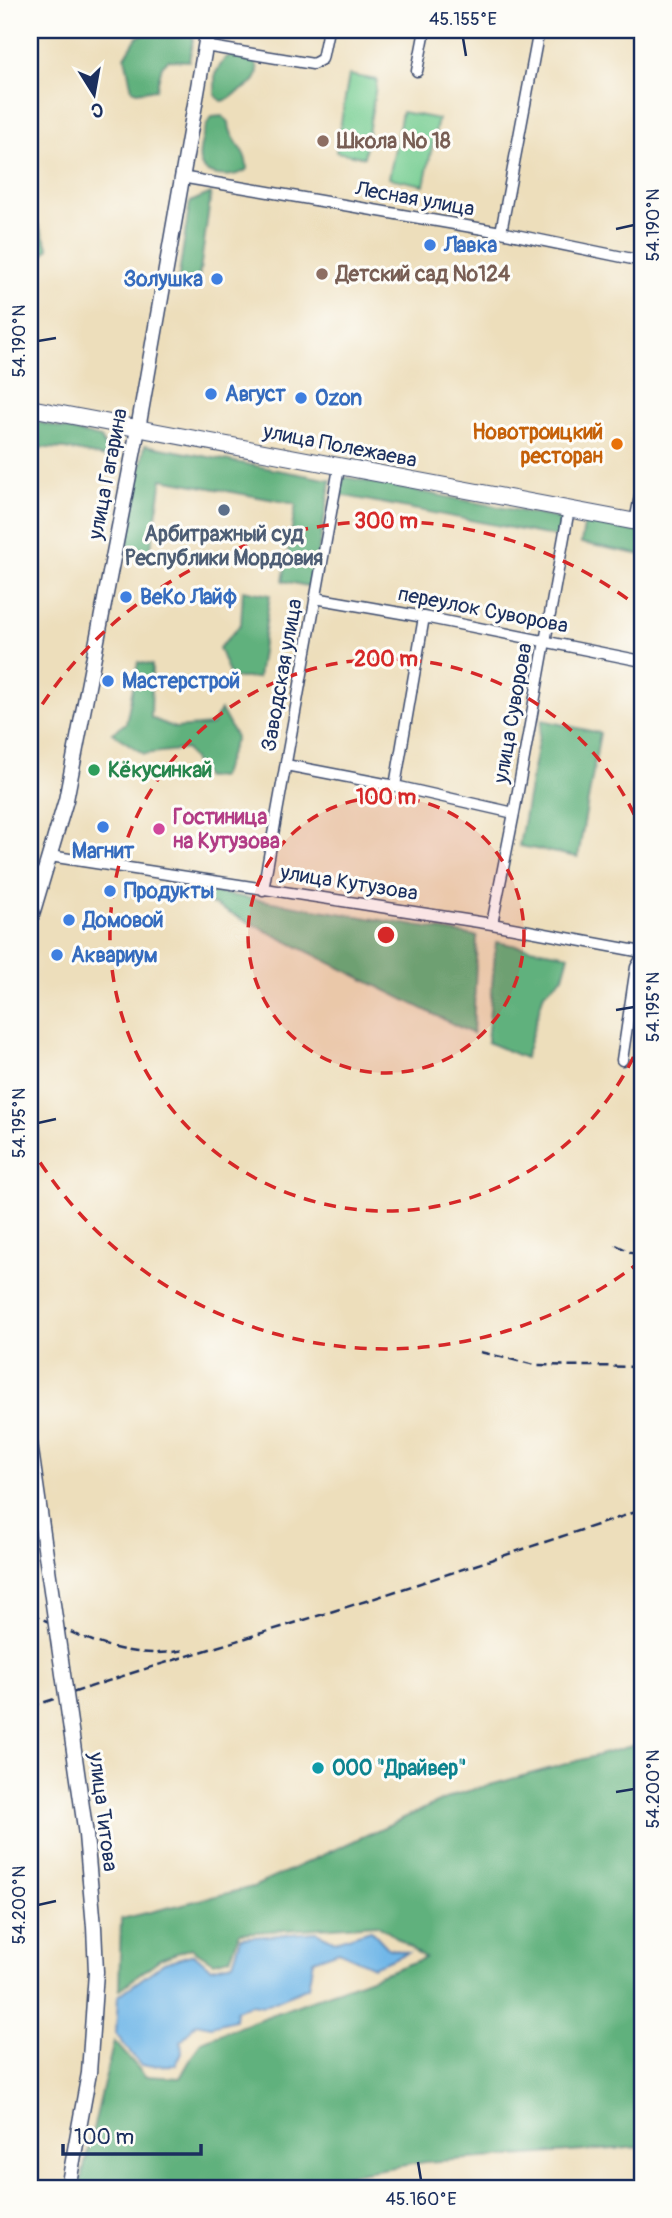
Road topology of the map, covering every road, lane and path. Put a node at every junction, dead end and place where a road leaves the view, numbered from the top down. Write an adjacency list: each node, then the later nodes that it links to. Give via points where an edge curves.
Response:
1 (208, 30): 5 (main road, улица Гагарина)
2 (328, 30): 5 (street, via 322,59 313,64)
3 (425, 30): 6 (street)
4 (539, 30): 8 (street)
5 (205, 46): 7 (main road, улица Гагарина)
6 (417, 71)
7 (181, 177): 8 (street, Лесная улица); 11 (main road, улица Гагарина)
8 (501, 232): 9 (street, Лесная улица)
9 (642, 261)
10 (30, 408): 11 (main road, улица Полежаева)
11 (138, 429): 12 (main road, улица Полежаева); 23 (main road, улица Гагарина, via 66,800)
12 (339, 467): 14 (main road, улица Полежаева); 16 (street, Заводская улица)
13 (642, 486): 15 (street)
14 (569, 509): 15 (main road, улица Полежаева); 18 (street, улица Суворова)
15 (639, 523)
16 (315, 598): 17 (street, переулок Суворова); 20 (street, Заводская улица)
17 (424, 617): 18 (street, переулок Суворова); 21 (street)
18 (545, 642): 19 (street, переулок Суворова); 22 (street, улица Суворова)
19 (642, 661)
20 (285, 765): 21 (street); 24 (street, Заводская улица)
21 (395, 786): 22 (street)
22 (514, 813): 26 (street, улица Суворова)
23 (50, 856): 24 (street, улица Кутузова); 25 (main road, улица Гагарина)
24 (263, 890): 26 (street, улица Кутузова)
25 (30, 921)
26 (492, 924): 27 (street, улица Кутузова)
27 (642, 954): 28 (street)
28 (622, 1060)
29 (30, 1443): 30 (main road, улица Титова, bridge, via 86,1835 94,1927 96,1972 89,2073)
30 (68, 2188)

